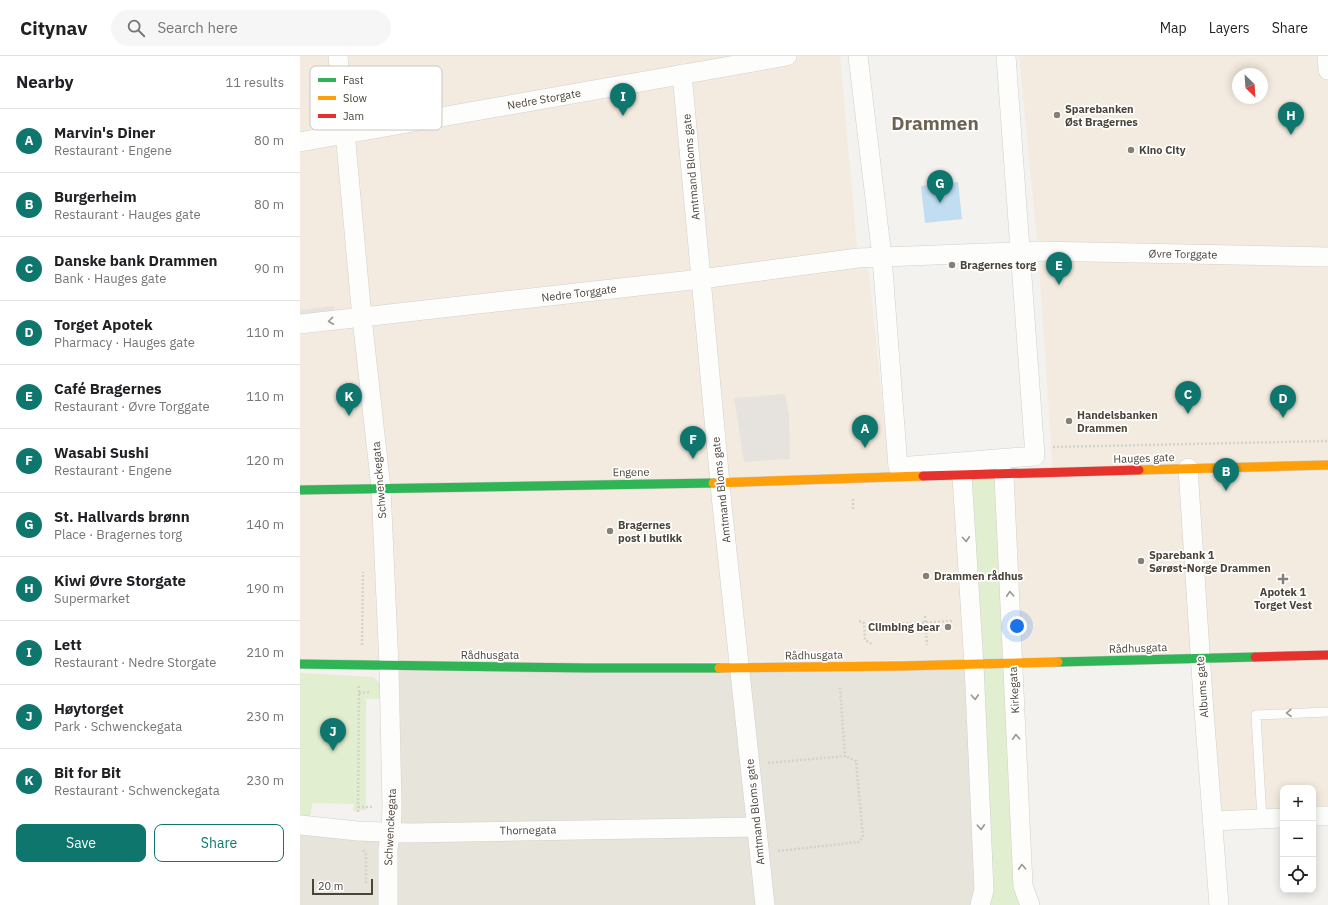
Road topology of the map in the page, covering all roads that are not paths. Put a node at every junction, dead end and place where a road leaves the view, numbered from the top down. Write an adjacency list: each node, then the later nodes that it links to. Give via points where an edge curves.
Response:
1 (338, 56): 6 (street, Schwenckegata)
2 (787, 56): 8 (street, Nedre Storgate)
3 (858, 56): 15 (street)
4 (1006, 56): 14 (street)
5 (1327, 56): 7 (street)
6 (339, 66)
7 (1328, 70)
8 (682, 74): 9 (street, Nedre Storgate); 17 (street, Amtmand Bloms gate)
9 (442, 117)
10 (346, 130): 12 (street, Schwenckegata)
11 (368, 130): 12 (street, Nedre Storgate)
12 (346, 134): 13 (street, Nedre Storgate); 18 (street, Schwenckegata)
13 (300, 142)
14 (1019, 252): 15 (street, Øvre Torggate); 15 (street, via 1035,456 898,467); 16 (street, Øvre Torggate)
15 (882, 257): 17 (street, Nedre Torggate)
16 (1328, 257)
17 (701, 279): 18 (street, Nedre Torggate); 24 (street, Amtmand Bloms gate)
18 (362, 318): 19 (street, Nedre Torggate, one-way to 19); 25 (street, Schwenckegata)
19 (300, 324)
20 (1328, 465): 21 (street, Hauges gate)
21 (1188, 468): 22 (street, Hauges gate); 28 (street, Albums gate)
22 (1004, 475): 23 (street, Hauges gate); 30 (street, Kirkegata, one-way to 22)
23 (962, 476): 24 (street, Engene); 31 (street, one-way to 31)
24 (720, 483): 25 (street, Engene); 33 (street, Amtmand Bloms gate)
25 (381, 488): 26 (street, Engene); 32 (street, Schwenckegata)
26 (300, 490)
27 (1328, 655): 28 (street, Rådhusgata)
28 (1200, 658): 30 (street, Rådhusgata); 39 (street, Albums gate)
29 (300, 664): 32 (street, Rådhusgata)
30 (1013, 664): 31 (street, Rådhusgata); 46 (street, Kirkegata, one-way to 30, via 1023,886)
31 (974, 665): 33 (street, Rådhusgata); 45 (street, one-way to 45, via 984,890)
32 (389, 666): 33 (street, Rådhusgata); 42 (street, Schwenckegata)
33 (739, 668): 41 (street, Amtmand Bloms gate)
34 (1328, 712): 38 (lane, one-way to 38, via 1256,715)
35 (1316, 816): 36 (street)
36 (1328, 816)
37 (1280, 818): 38 (street)
38 (1262, 819): 39 (street)
39 (1212, 821): 47 (street, Albums gate)
40 (300, 825): 42 (street, Thornegata)
41 (756, 826): 42 (street, Thornegata); 44 (street, Amtmand Bloms gate)
42 (391, 832): 43 (street, Schwenckegata, via 388,848)
43 (388, 905)
44 (765, 905)
45 (980, 905)
46 (1030, 905)
47 (1219, 905)

